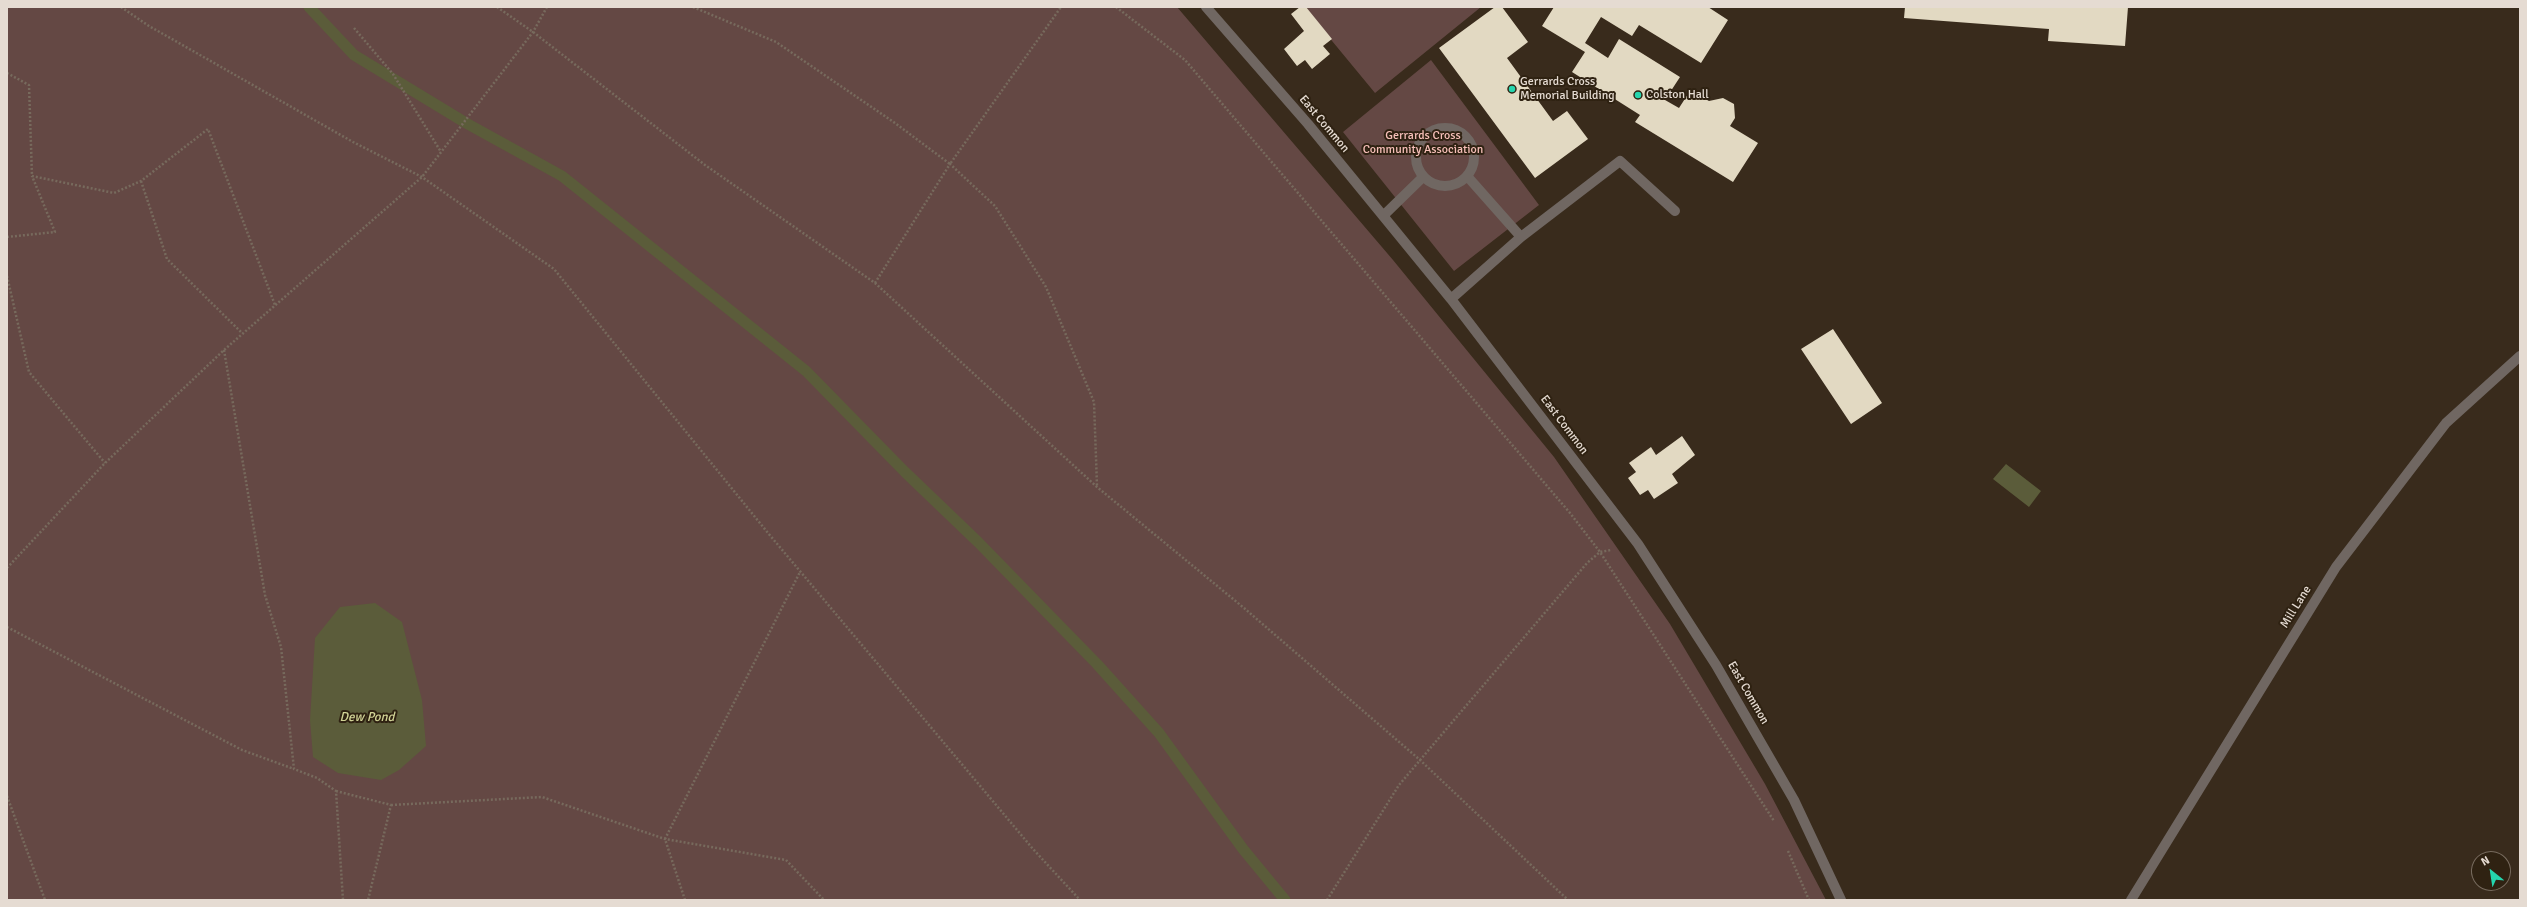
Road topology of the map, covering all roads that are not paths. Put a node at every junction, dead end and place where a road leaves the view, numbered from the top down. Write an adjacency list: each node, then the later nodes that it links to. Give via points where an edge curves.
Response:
1 (1206, 7): 5 (street, East Common, via 1308,124)
2 (1423, 176): 3 (street, via 1431,183 1450,186); 3 (street, via 1417,163 1417,149 1428,133 1446,127 1464,134 1472,145 1474,159); 5 (street)
3 (1467, 176): 6 (street)
4 (1675, 211): 6 (street, via 1620,161)
5 (1383, 216): 7 (street, East Common)
6 (1521, 237): 7 (street)
7 (1451, 299): 9 (street, East Common, via 1638,544 1716,665 1794,800)
8 (2520, 356): 10 (street, Mill Lane, via 2446,424 2336,567)
9 (1841, 900)
10 (2131, 900)

